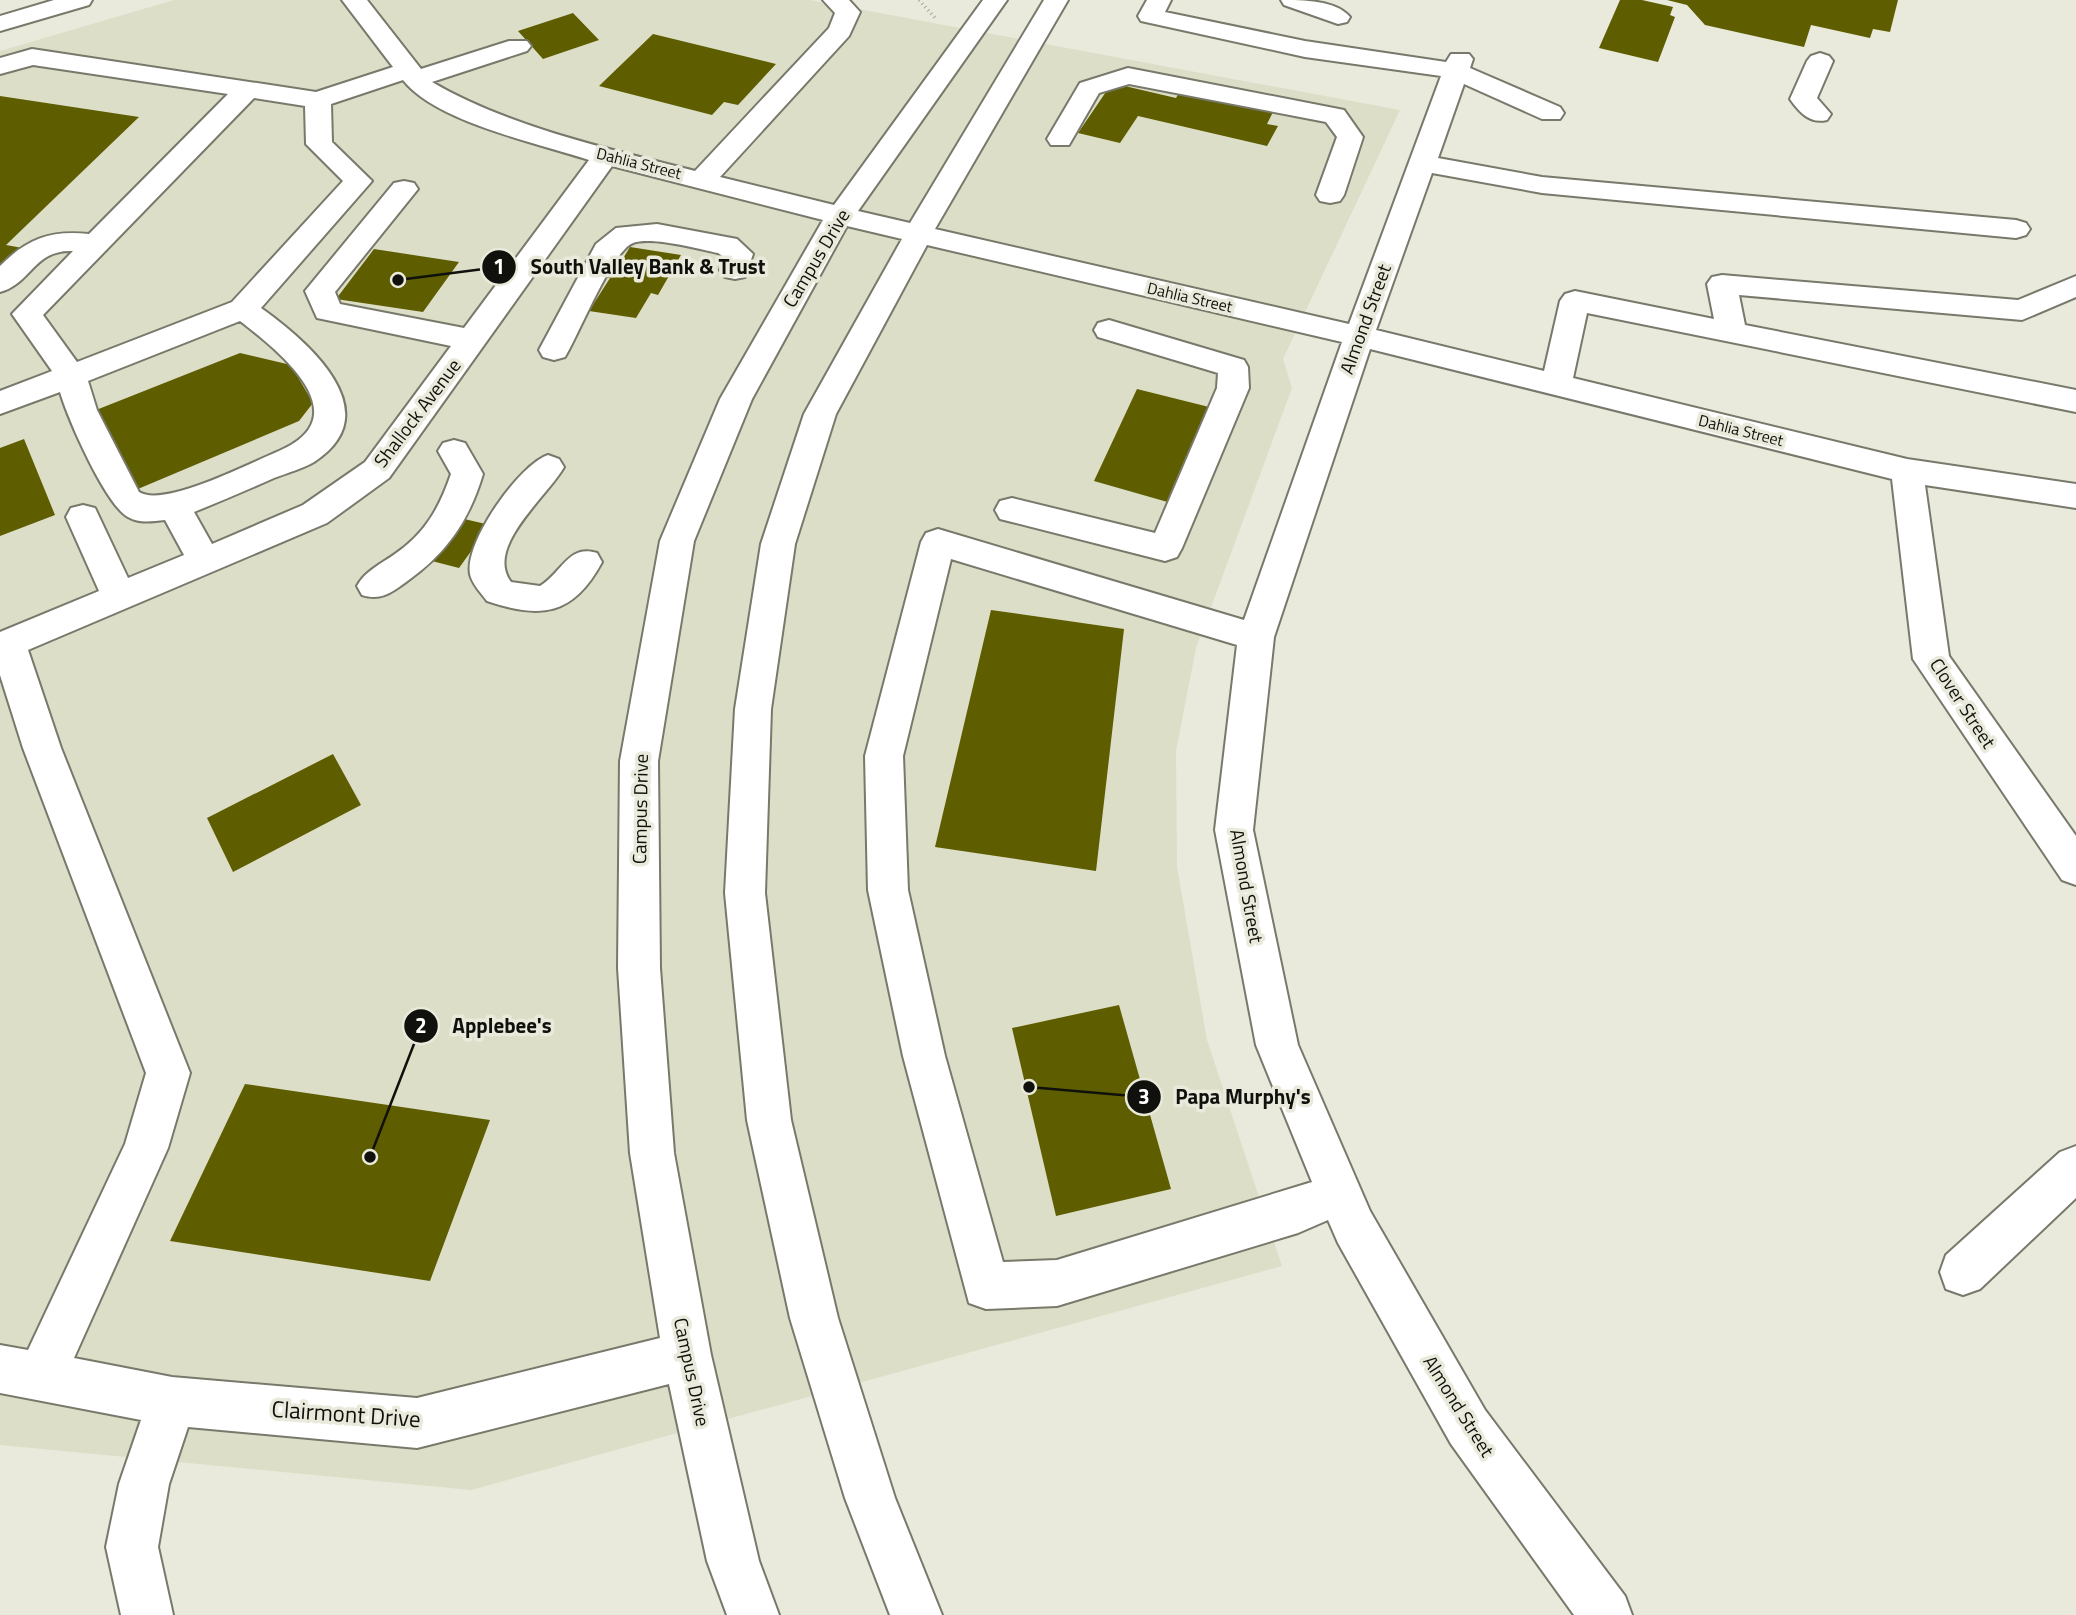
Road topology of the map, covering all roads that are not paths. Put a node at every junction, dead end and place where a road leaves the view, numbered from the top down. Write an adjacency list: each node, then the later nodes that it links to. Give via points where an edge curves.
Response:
1 (80, 0): 9 (street)
2 (354, 0): 14 (street, Dahlia Street)
3 (835, 0): 22 (street, via 848,12 839,31)
4 (995, 0): 25 (street, Campus Drive)
5 (1056, 0): 27 (street)
6 (1160, 0): 12 (street, via 1150,16 1305,49)
7 (1293, 0): 8 (street)
8 (1338, 17)
9 (0, 24)
10 (518, 46): 14 (street)
11 (1820, 61): 18 (street, via 1803,99)
12 (1458, 65): 17 (street); 21 (street, Almond Street)
13 (0, 66): 15 (street, via 32,57)
14 (412, 74): 16 (street); 20 (street, Dahlia Street, via 422,87 458,110)
15 (246, 91): 16 (street); 28 (street)
16 (318, 100): 32 (street, via 319,144 358,181)
17 (1552, 113)
18 (1818, 114)
19 (1060, 139): 24 (street, via 1089,88 1128,76 1335,116 1350,137)
20 (605, 156): 22 (street, Dahlia Street); 38 (street, Shallock Avenue)
21 (1422, 163): 26 (street, via 1542,185); 37 (street, Almond Street)
22 (702, 180): 25 (street, Dahlia Street)
23 (404, 189): 38 (street, via 320,291 328,311)
24 (1330, 195)
25 (841, 215): 27 (street, Dahlia Street); 61 (street, Campus Drive, via 736,399 677,541 639,761 639,968 652,1153)
26 (2017, 229)
27 (919, 233): 37 (street, Dahlia Street); 66 (street, via 820,414 778,544 753,709 745,893 769,1120 814,1318 870,1497)
28 (96, 244): 30 (street, via 59,239 38,245); 33 (street)
29 (735, 270): 39 (street, via 740,254 727,245 657,233 626,233 606,250)
30 (0, 283)
31 (2076, 285): 36 (street, via 2022,310 1721,284)
32 (243, 309): 40 (street); 48 (street, via 278,334 322,380 332,412 324,435 304,452)
33 (27, 314): 35 (street); 40 (street)
34 (1109, 330): 49 (street, via 1233,367 1233,388 1165,548)
35 (0, 332)
36 (1731, 332): 41 (street, via 1575,300); 42 (street)
37 (1359, 336): 41 (street, Dahlia Street); 55 (street, Almond Street)
38 (471, 340): 51 (street, Shallock Avenue, via 377,470 316,514)
39 (554, 350)
40 (71, 376): 43 (street); 48 (street, via 81,410 127,500 142,510)
41 (1556, 385): 46 (street, Dahlia Street)
42 (2076, 401)
43 (0, 403)
44 (454, 451): 53 (street, via 467,474 458,508 430,548)
45 (548, 467): 52 (street, via 508,515 489,548 487,575 499,592 531,601 557,596)
46 (1908, 471): 47 (street, Dahlia Street); 57 (street, Clover Street, via 1931,659)
47 (2076, 496)
48 (175, 507): 51 (street)
49 (1012, 510)
50 (83, 517): 54 (street)
51 (204, 561): 54 (street, Shallock Avenue)
52 (585, 562)
53 (374, 586)
54 (118, 597): 56 (street, Shallock Avenue)
55 (1256, 637): 59 (street, Almond Street, via 1234,830 1277,1045); 59 (street, via 938,542 884,756 888,890 924,1056 986,1286 1056,1283 1298,1210)
56 (4, 646): 62 (street, via 169,1073 146,1148)
57 (2076, 868)
58 (2076, 1168): 60 (street)
59 (1340, 1193): 67 (street, Almond Street, via 1354,1227 1468,1427)
60 (1963, 1272)
61 (687, 1355): 63 (street, Clairmont Drive, via 417,1423); 65 (street, Campus Drive, via 733,1561)
62 (21, 1373): 63 (street, Clairmont Drive)
63 (172, 1401): 64 (street, via 144,1484 132,1547)
64 (147, 1615)
65 (753, 1615)
66 (916, 1615)
67 (1606, 1615)

